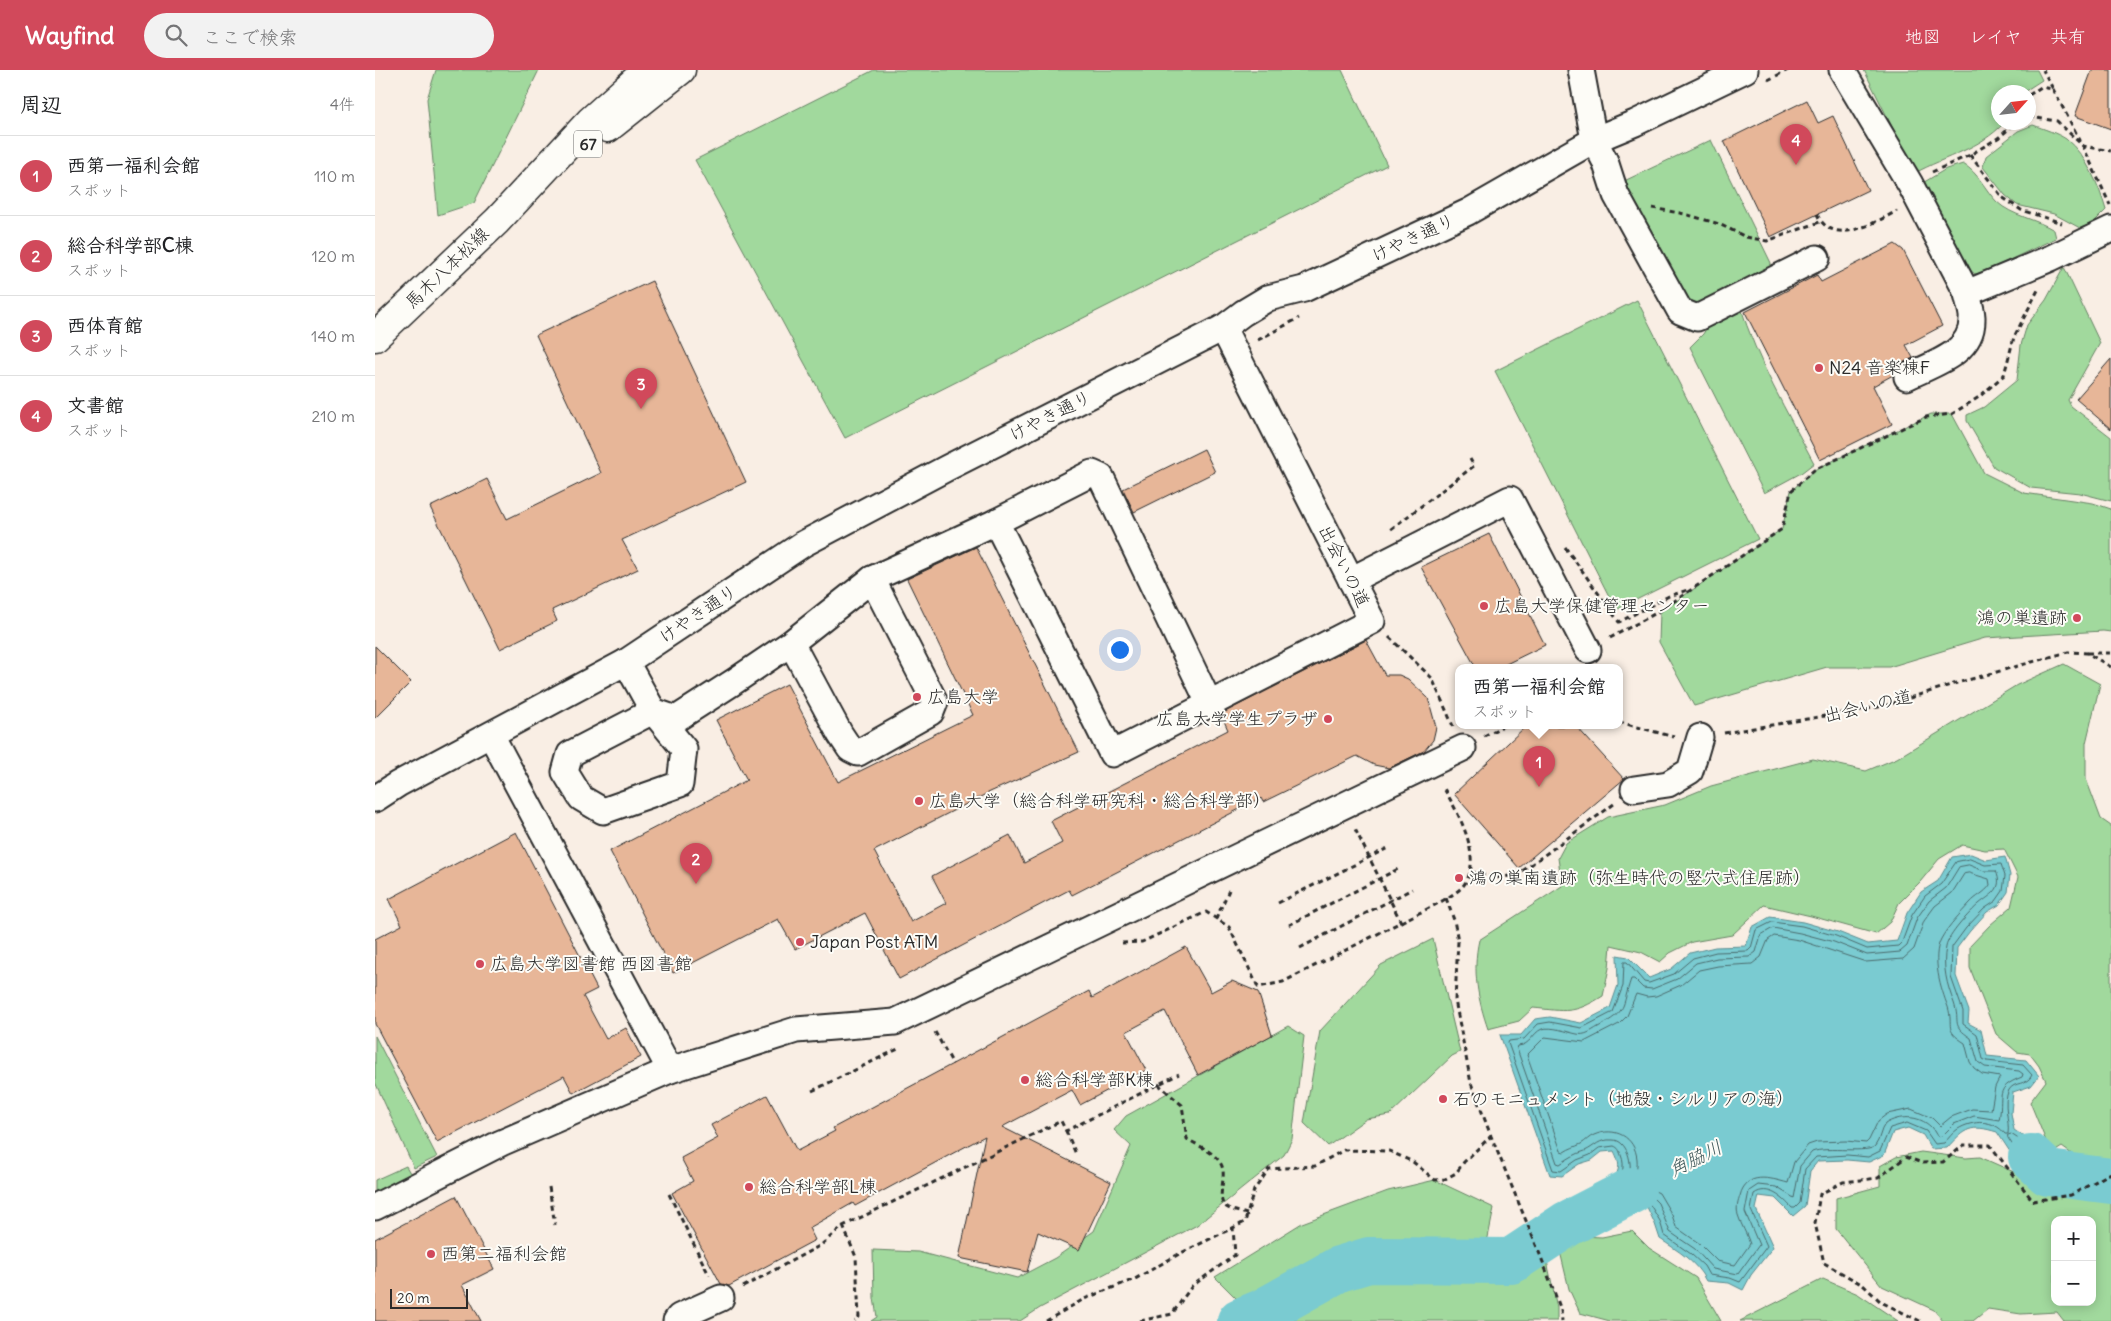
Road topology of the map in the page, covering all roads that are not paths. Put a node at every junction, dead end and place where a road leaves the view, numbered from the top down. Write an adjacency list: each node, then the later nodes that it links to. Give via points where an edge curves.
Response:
1 (647, 70): 7 (main road, 馬木八本松線 / 67, via 591,121)
2 (681, 70): 7 (main road, 馬木八本松線 / 67)
3 (1581, 70): 6 (street)
4 (1745, 70): 6 (street, けやき通り, via 1635,124)
5 (1842, 70): 10 (street, via 1913,191)
6 (1594, 140): 9 (street, via 1616,195 1680,310 1697,318); 11 (street, けやき通り, via 1468,212 1305,288 1268,298)
7 (497, 220): 12 (main road, 馬木八本松線 / 67)
8 (2111, 228): 10 (street, via 2051,258)
9 (1817, 258)
10 (1967, 293): 13 (street, via 1972,320 1967,339 1959,351)
11 (1223, 328): 16 (street, 出会いの道); 19 (street, けやき通り, via 803,544)
12 (375, 337)
13 (1907, 377)
14 (996, 522): 15 (street); 20 (street, via 1092,473 1101,477); 20 (street, via 1112,754)
15 (872, 580): 17 (street); 17 (street, via 935,702 931,712 858,753 850,749 840,734)
16 (1351, 580): 18 (street, via 1510,500); 20 (street, 出会いの道, via 1372,621)
17 (791, 643): 21 (street, via 675,718)
18 (1588, 650)
19 (626, 662): 21 (street); 22 (street, けやき通り)
20 (1209, 703)
21 (653, 711): 21 (street, via 684,749 680,784 603,810 581,798 565,772 570,754)
22 (491, 735): 26 (street, けやき通り); 27 (street)
23 (1700, 737): 25 (street, via 1690,772 1668,784)
24 (1463, 748): 27 (street, via 895,1022 796,1030)
25 (1634, 789)
26 (375, 799)
27 (670, 1070): 28 (street, via 501,1143)
28 (375, 1208)
29 (721, 1298): 30 (street)
30 (676, 1321)

